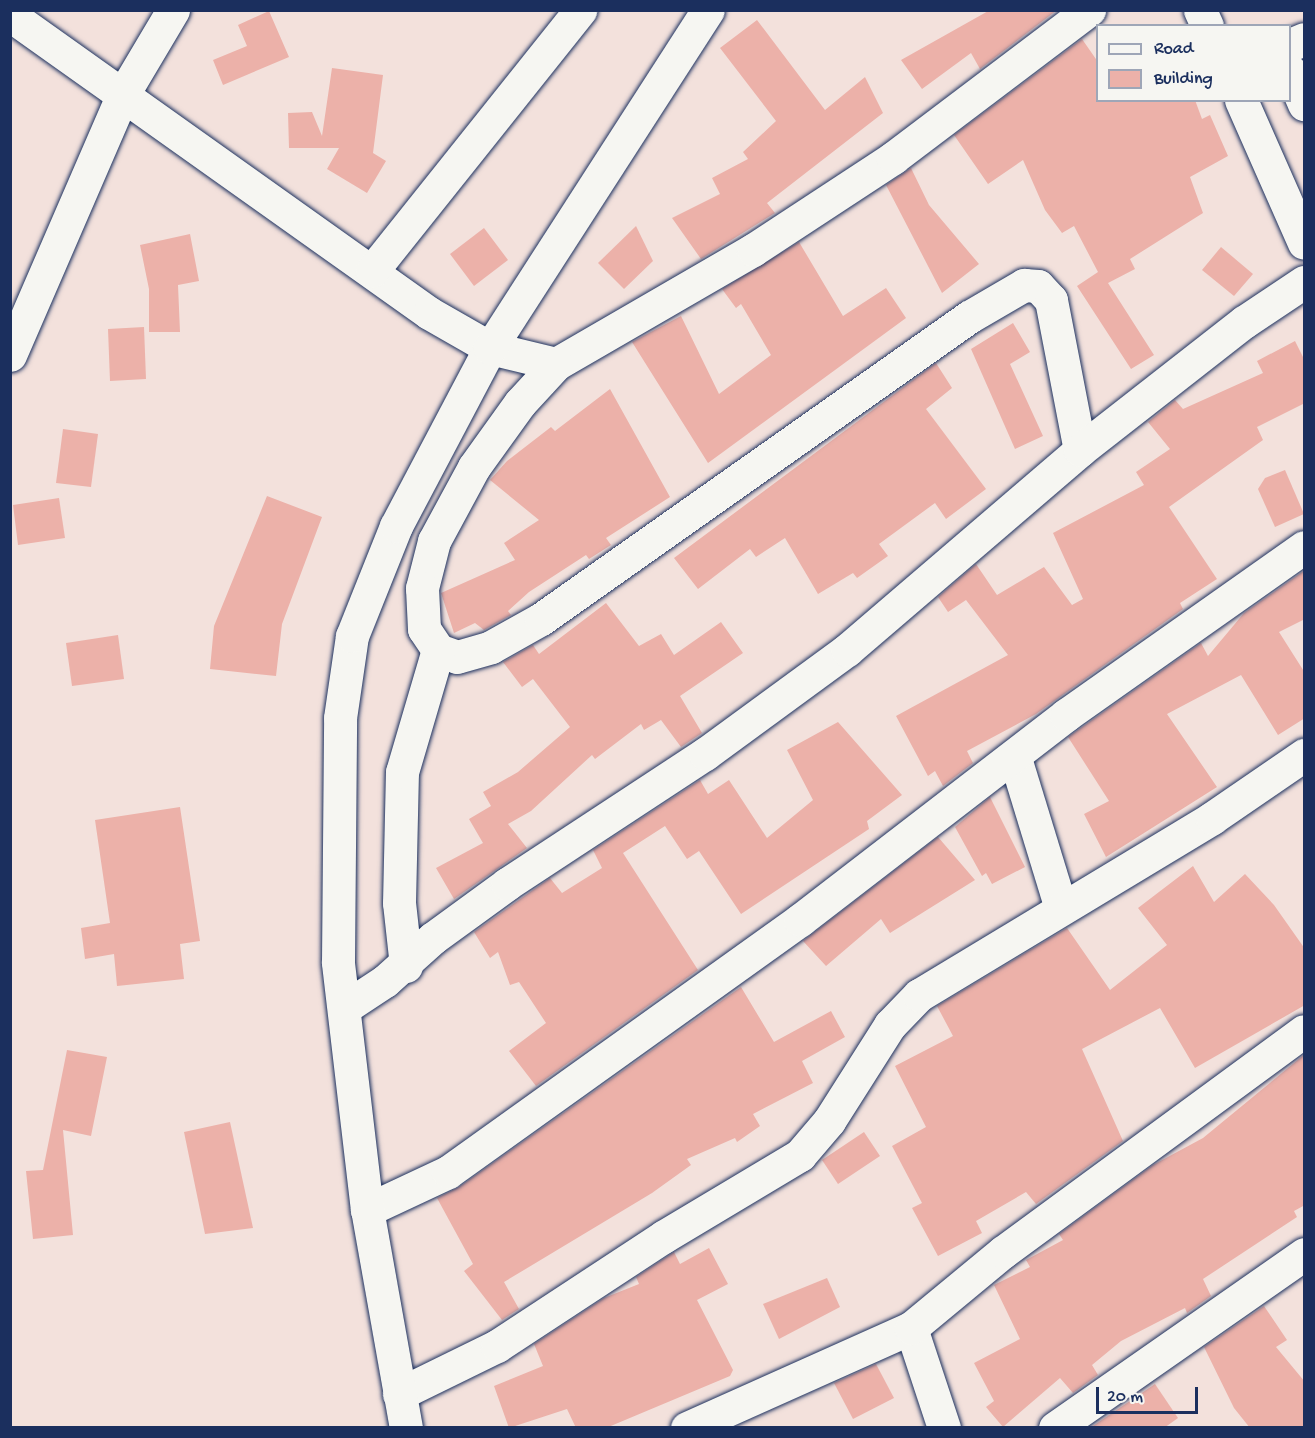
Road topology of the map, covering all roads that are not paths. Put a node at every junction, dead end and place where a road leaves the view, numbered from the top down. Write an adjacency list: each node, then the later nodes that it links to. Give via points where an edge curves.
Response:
1 (173, 10): 11 (street)
2 (580, 10): 15 (street)
3 (708, 10): 17 (street)
4 (1089, 10): 19 (street, via 892,158 753,250)
5 (1200, 10): 7 (street)
6 (10, 15): 11 (street)
7 (1206, 24)
8 (1305, 39): 9 (street)
9 (1291, 45)
10 (1291, 73): 13 (street)
11 (122, 96): 15 (street); 18 (street)
12 (1242, 102): 14 (street)
13 (1305, 104)
14 (1305, 243)
15 (372, 271): 17 (street, via 429,313)
16 (1305, 282): 20 (street, via 1244,322)
17 (490, 348): 19 (street); 29 (street, via 396,526 352,636 340,730 337,905)
18 (10, 355)
19 (556, 364): 22 (street, via 520,403 474,467 434,541 422,588 424,629)
20 (1080, 450): 22 (street, via 1051,300 1038,286 1024,285 969,317 541,619 491,647 458,657); 27 (street, via 848,650 705,754 612,812)
21 (1305, 547): 24 (street, via 1066,715)
22 (438, 650): 25 (street, via 402,772)
23 (1305, 755): 26 (street, via 1212,818)
24 (1015, 758): 26 (street); 31 (street, via 884,852 800,920 448,1172)
25 (399, 903): 27 (street); 28 (street)
26 (1061, 908): 34 (street, via 919,995 890,1025 829,1121 800,1155 663,1237 497,1346)
27 (433, 938): 28 (street)
28 (406, 966): 29 (street)
29 (344, 1008): 31 (street)
30 (1305, 1031): 33 (street, via 1004,1252)
31 (367, 1210): 34 (street)
32 (1305, 1254): 38 (street)
33 (912, 1329): 36 (street); 37 (street)
34 (399, 1394): 35 (street)
35 (406, 1428)
36 (687, 1428)
37 (944, 1428)
38 (1056, 1428)

